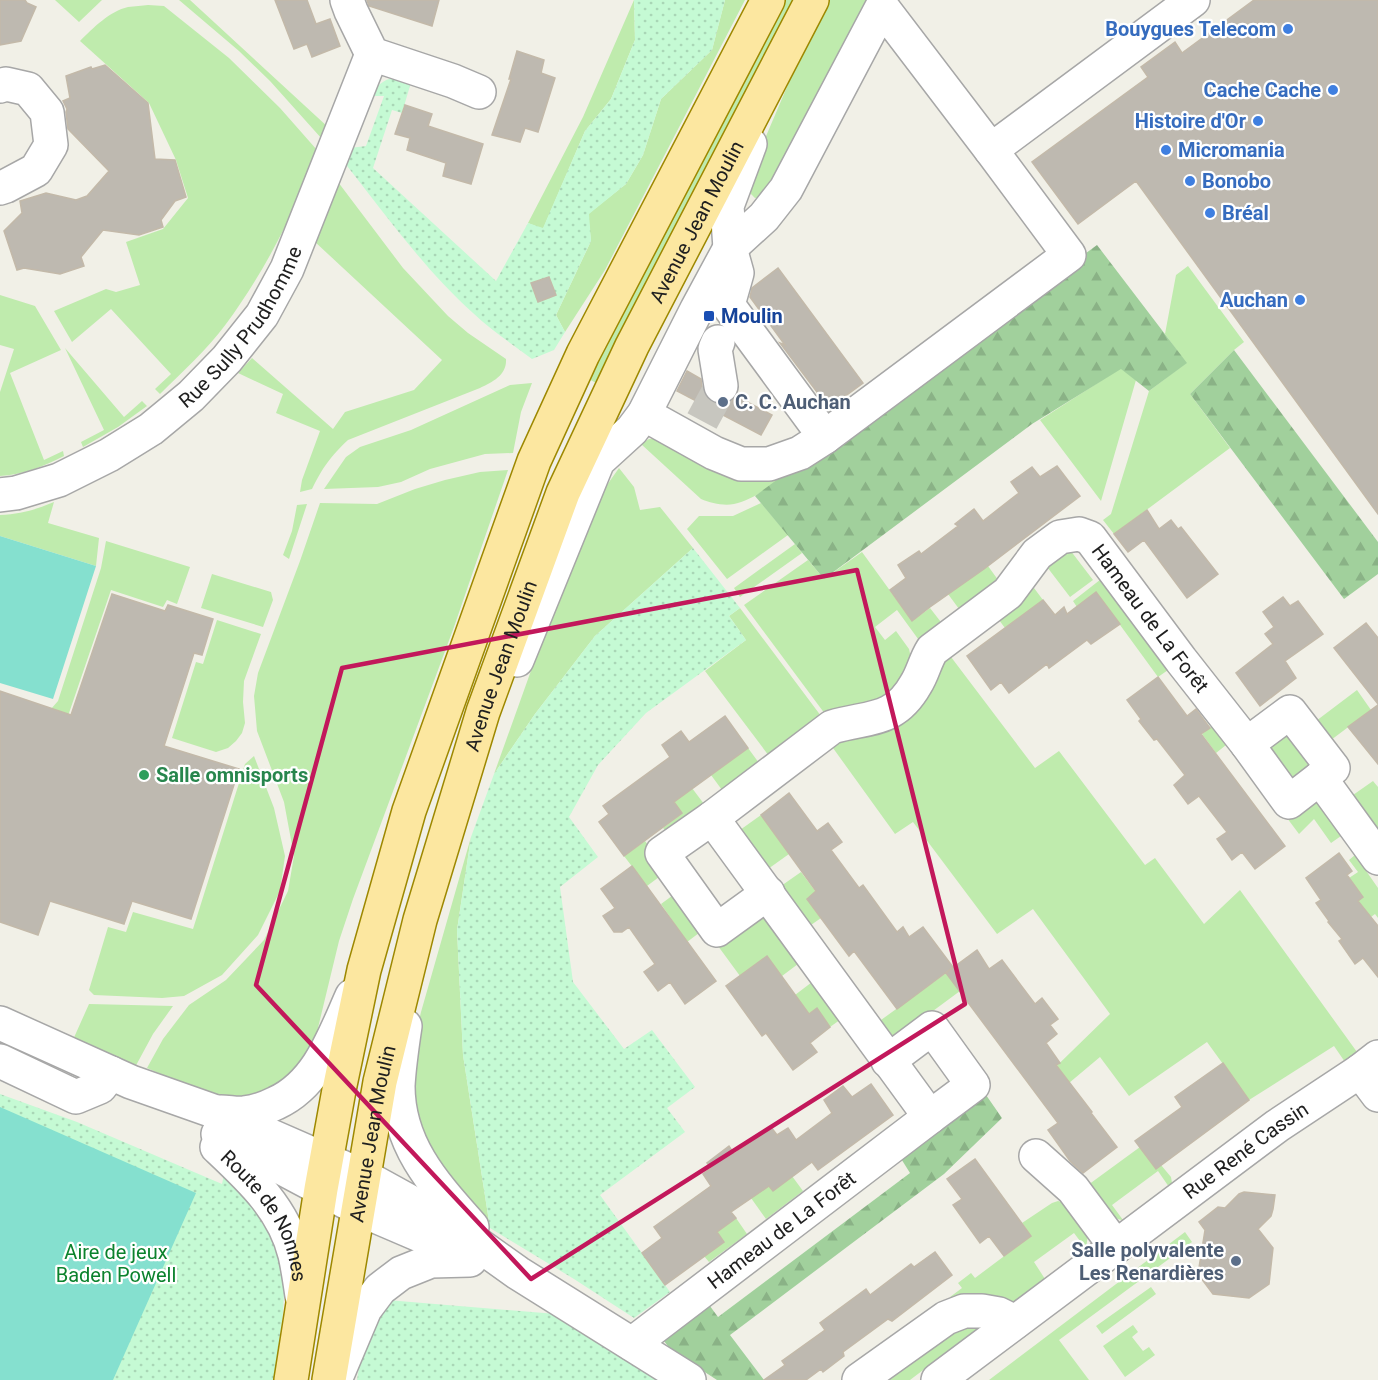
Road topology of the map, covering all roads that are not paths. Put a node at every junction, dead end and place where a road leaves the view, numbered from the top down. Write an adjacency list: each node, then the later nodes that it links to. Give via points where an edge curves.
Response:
1 (347, 0): 6 (street)
2 (768, 0): 25 (main road, Avenue Jean Moulin, via 583,354 534,461 409,811)
3 (812, 0): 7 (main road, Avenue Jean Moulin)
4 (1193, 0): 10 (street)
5 (884, 3): 10 (street); 12 (street, via 786,189 764,217)
6 (372, 54): 9 (street); 17 (street, Rue Sully Prudhomme, via 287,269 262,315 227,359 152,429 109,455 60,480)
7 (781, 59): 12 (street, via 727,206); 18 (main road, Avenue Jean Moulin, via 632,346 563,493)
8 (2, 84): 11 (street, via 28,89 47,112 51,145 36,170)
9 (479, 92)
10 (991, 150): 16 (street, via 1069,255)
11 (0, 188)
12 (730, 248): 13 (street, via 737,273); 15 (street)
13 (723, 323): 14 (street, via 715,349); 16 (street)
14 (721, 386)
15 (644, 414): 16 (street, via 697,431 714,453 741,464 769,465 800,453); 18 (street, via 598,461 519,658)
16 (825, 437)
17 (0, 495)
18 (483, 712): 24 (main road, Avenue Jean Moulin)
19 (1247, 744): 20 (street, Hameau de La Forêt, via 1289,802); 20 (street, via 1290,712 1333,768); 21 (street, Hameau de La Forêt, via 1090,538 1069,535 1037,554 1008,593 932,650 917,683 902,703 885,715 832,727)
20 (1320, 778): 22 (street)
21 (712, 818): 23 (street); 23 (street, Hameau de La Forêt, via 662,853 717,930)
22 (1378, 858)
23 (768, 893): 27 (street)
24 (420, 920): 36 (main road, Avenue Jean Moulin, via 380,1082); 40 (street, via 400,1066 401,1116 409,1144 420,1163 472,1227)
25 (364, 970): 31 (street, via 323,1059 298,1089 264,1109); 35 (main road, Avenue Jean Moulin)
26 (0, 1023): 30 (street, Route de Nonnes)
27 (888, 1060): 33 (street); 33 (street, Hameau de La Forêt, via 932,1028 974,1085)
28 (0, 1061): 30 (street, via 76,1097)
29 (1372, 1075): 38 (street, Rue René Cassin, via 1277,1126)
30 (121, 1078): 31 (street, Route de Nonnes); 32 (street, Route de Nonnes)
31 (216, 1112): 35 (street, Route de Nonnes)
32 (183, 1116): 35 (street, Route de Nonnes); 41 (street, Route de Nonnes, via 253,1180 272,1205 295,1253)
33 (930, 1117): 43 (street, Hameau de La Forêt)
34 (1036, 1156): 38 (street, via 1073,1189)
35 (323, 1175): 36 (street); 37 (street); 41 (main road, Avenue Jean Moulin)
36 (365, 1177): 37 (main road, Avenue Jean Moulin); 40 (street, via 445,1221)
37 (359, 1209): 39 (street); 45 (main road, Avenue Jean Moulin)
38 (1116, 1247): 42 (street, Rue René Cassin)
39 (478, 1260): 40 (street); 46 (street, via 431,1261 401,1273 380,1289 365,1310)
40 (518, 1273): 43 (street)
41 (303, 1300): 44 (main road, Avenue Jean Moulin)
42 (1015, 1322): 48 (street, via 999,1314 964,1311 946,1318); 49 (street, Rue René Cassin)
43 (632, 1344): 47 (street)
44 (291, 1380)
45 (329, 1380)
46 (335, 1380)
47 (689, 1380)
48 (859, 1380)
49 (938, 1380)

